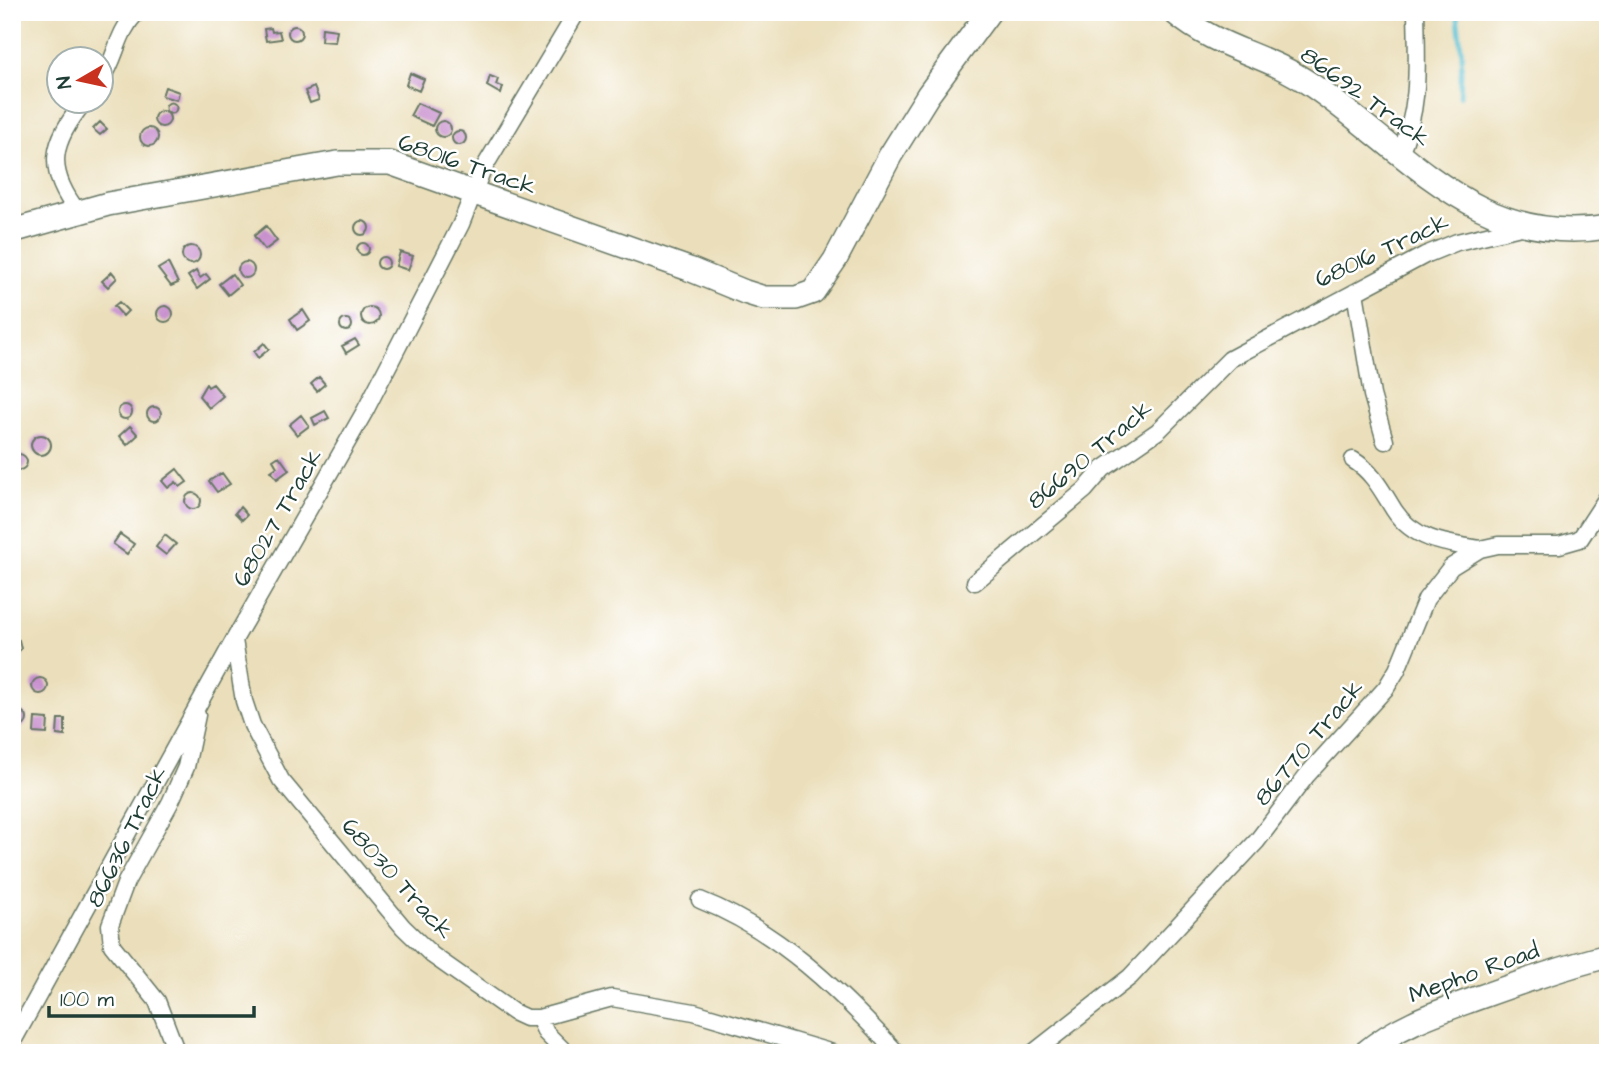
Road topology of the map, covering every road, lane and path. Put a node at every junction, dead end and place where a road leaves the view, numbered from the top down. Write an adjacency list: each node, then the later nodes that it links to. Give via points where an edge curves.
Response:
1 (136, 12): 6 (street)
2 (577, 12): 9 (street, 68027 Track)
3 (989, 12): 9 (street, 68016 Track, via 890,156 835,260 813,292 796,298 764,298)
4 (1174, 12): 8 (street, 86692 Track, via 1219,43 1310,84)
5 (1416, 12): 8 (street, via 1416,96 1413,120)
6 (116, 46)
7 (73, 116): 10 (street, via 55,157 63,193)
8 (1399, 155): 11 (street, 86692 Track, via 1454,192)
9 (473, 193): 10 (street, 68016 Track, via 390,163 351,162); 21 (street, 68027 Track, via 365,411)
10 (78, 212): 13 (street, 68016 Track)
11 (1525, 226): 12 (street, 68016 Track, via 1570,231); 14 (street, 68016 Track, via 1440,248)
12 (1608, 227)
13 (12, 231)
14 (1355, 292): 15 (street, 68016 Track); 16 (street, via 1372,395)
15 (1230, 359): 20 (street, 86690 Track, via 1158,431 1103,468 1084,490)
16 (1385, 441)
17 (1353, 460): 19 (street, via 1377,482 1406,525 1433,540)
18 (1608, 496): 19 (street, 86770 Track, via 1589,529 1571,543)
19 (1480, 549): 31 (street, 86770 Track, via 1439,580 1386,688 1307,775 1256,841 1130,977)
20 (975, 582)
21 (234, 639): 22 (street, 68027 Track); 25 (street, 68030 Track, via 252,725 281,780 403,927 432,955 513,1012)
22 (198, 705): 26 (street, 68027 Track); 27 (street, 86636 Track, via 186,767 126,882 110,925 112,945 158,1001)
23 (700, 900): 30 (street, via 762,930 855,1007)
24 (1608, 956): 32 (street, Mepho Road, via 1422,1018)
25 (539, 1017): 28 (street, via 546,1033); 29 (street, via 612,998 694,1012)
26 (12, 1043)
27 (177, 1053)
28 (566, 1053)
29 (833, 1053)
30 (897, 1053)
31 (1033, 1053)
32 (1365, 1053)

